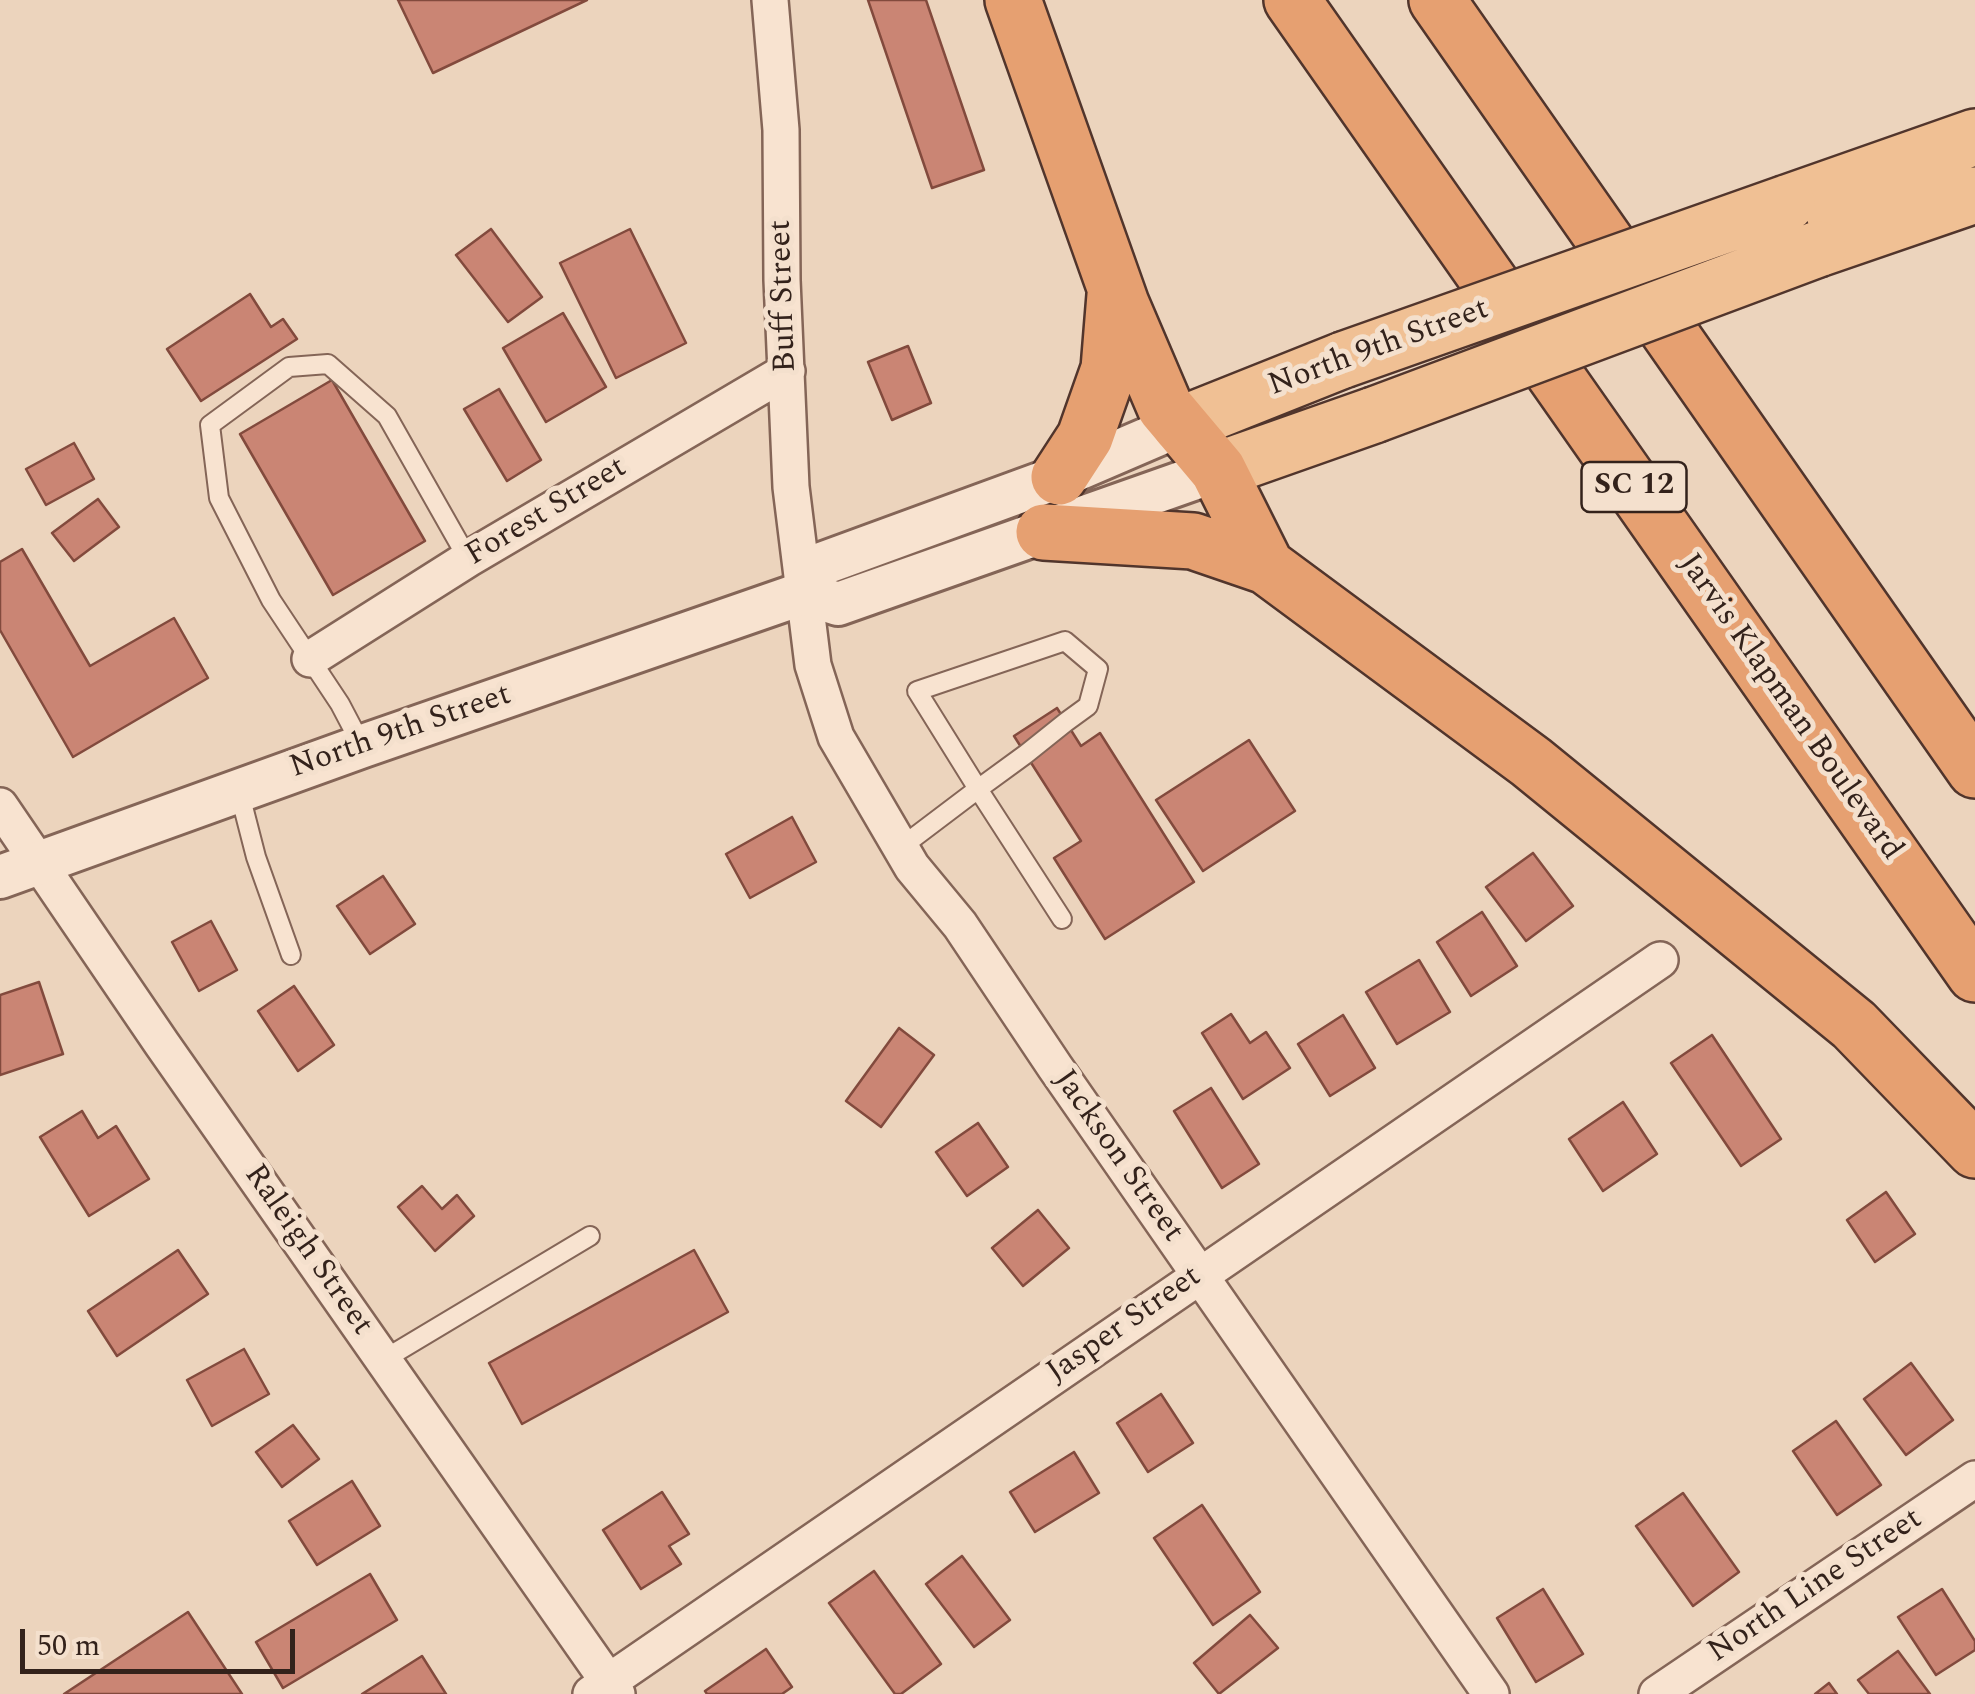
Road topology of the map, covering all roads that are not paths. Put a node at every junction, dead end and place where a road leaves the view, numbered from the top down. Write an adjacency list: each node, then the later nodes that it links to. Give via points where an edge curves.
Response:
1 (770, 0): 8 (street, Buff Street, via 781,130)
2 (1013, 0): 7 (highway)
3 (1292, 0): 27 (highway, Jarvis Klapman Boulevard / SC 12)
4 (1436, 0): 18 (highway)
5 (1975, 137): 9 (main road, North 9th Street, bridge, via 1343,360)
6 (1975, 195): 10 (main road, North 9th Street, bridge)
7 (1115, 288): 9 (highway, via 1165,407); 11 (highway, via 1109,369 1085,437)
8 (787, 371): 13 (street, Forest Street); 15 (street, Buff Street)
9 (1180, 425): 10 (highway); 11 (street, North 9th Street)
10 (1218, 470): 12 (street, North 9th Street); 14 (highway)
11 (1059, 477): 15 (street, North 9th Street, via 816,566)
12 (1044, 532): 14 (highway, via 1193,542); 15 (street, North 9th Street, via 838,604)
13 (468, 559): 16 (street, Forest Street); 16 (lane, via 387,416 328,364 289,367 210,426 219,498)
14 (1266, 566): 28 (highway, via 1531,762 1854,1025)
15 (804, 593): 17 (street, North 9th Street); 22 (street, Jackson Street, via 822,702)
16 (310, 659): 17 (lane)
17 (363, 746): 20 (street, North 9th Street)
18 (1975, 770)
19 (978, 789): 19 (lane, via 917,692 1064,641 1098,670 1088,706); 22 (lane); 24 (lane)
20 (239, 791): 23 (street, North 9th Street); 25 (lane)
21 (0, 806): 23 (street, Raleigh Street)
22 (900, 848): 30 (street, Jackson Street)
23 (19, 870): 31 (street, Raleigh Street)
24 (1062, 919)
25 (291, 954)
26 (1660, 960): 30 (street, Jasper Street)
27 (1975, 974)
28 (1975, 1150)
29 (590, 1236): 31 (lane)
30 (1199, 1274): 33 (street, Jasper Street); 34 (street, Jackson Street)
31 (383, 1360): 33 (street, Raleigh Street)
32 (1975, 1479): 35 (street, North Line Street)
33 (606, 1690)
34 (1491, 1694)
35 (1657, 1694)

